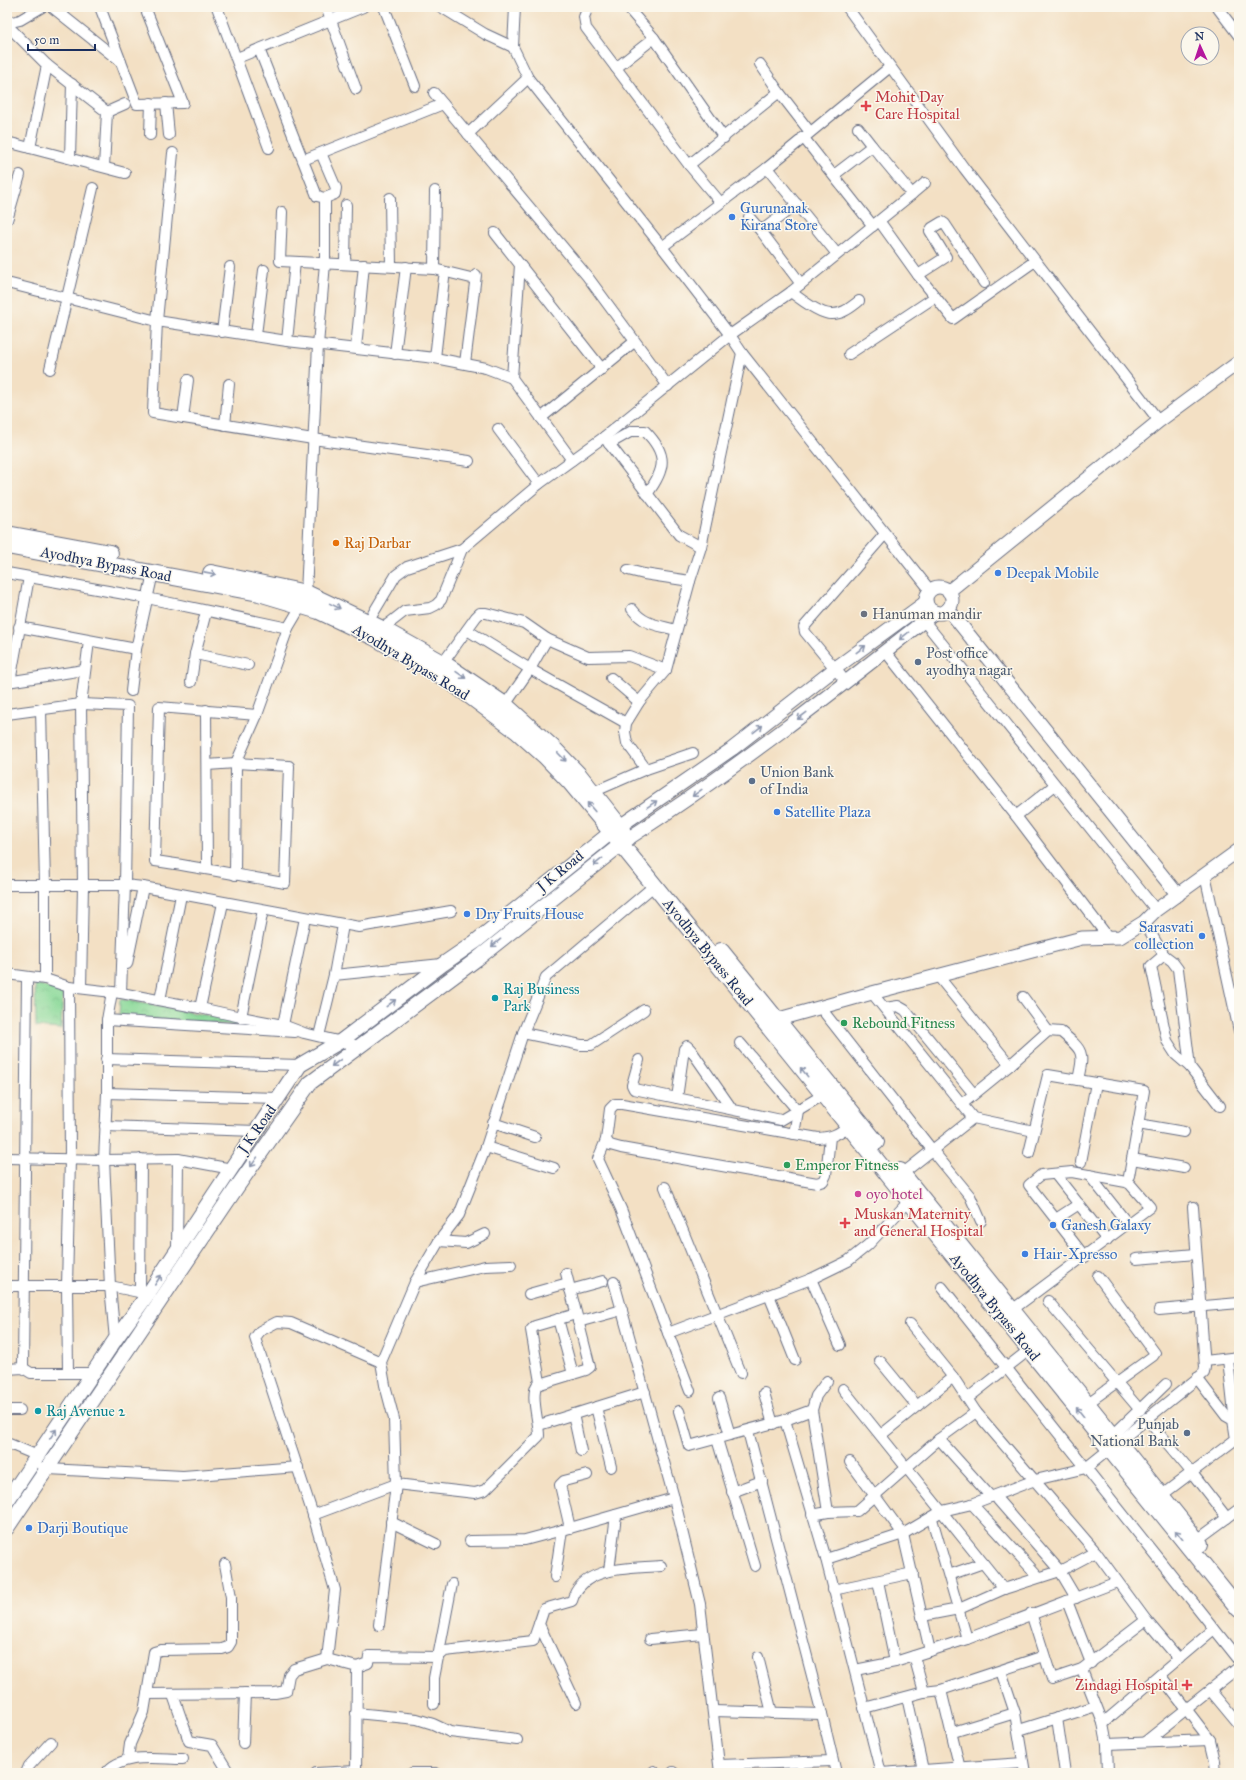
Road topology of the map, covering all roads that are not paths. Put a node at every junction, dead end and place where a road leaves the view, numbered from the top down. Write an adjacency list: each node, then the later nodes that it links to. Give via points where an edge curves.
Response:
1 (42, 7): 16 (street, via 20,20)
2 (52, 7): 22 (street)
3 (100, 7): 22 (street)
4 (145, 7): 34 (street, via 183,103)
5 (217, 7): 21 (street)
6 (326, 7): 15 (street)
7 (363, 7): 15 (street)
8 (384, 7): 29 (street)
9 (441, 7): 19 (street, via 485,34)
10 (515, 7): 19 (street)
11 (588, 7): 26 (street, via 584,17 586,28)
12 (627, 7): 18 (street)
13 (848, 7): 25 (street)
14 (1217, 7): 17 (street)
15 (332, 20): 20 (street); 30 (street)
16 (7, 24): 23 (street)
17 (1239, 36)
18 (654, 38): 26 (street); 43 (street)
19 (513, 47): 27 (street)
20 (259, 49): 21 (street); 51 (street)
21 (237, 58): 47 (street)
22 (122, 63): 33 (street, via 137,104)
23 (47, 64): 28 (street); 46 (street)
24 (760, 64): 31 (street)
25 (890, 67): 42 (street); 75 (street)
26 (616, 68): 52 (street)
27 (528, 78): 39 (street); 73 (street)
28 (72, 84): 37 (street); 50 (street)
29 (414, 86)
30 (356, 90)
31 (779, 92): 42 (street); 43 (street)
32 (434, 93): 36 (street)
33 (151, 103): 34 (street); 40 (street)
34 (166, 103): 41 (street)
35 (125, 104): 37 (street)
36 (443, 104): 39 (street); 49 (street)
37 (107, 112): 53 (street)
38 (858, 128): 45 (street)
39 (468, 134): 100 (street, via 587,276)
40 (150, 135)
41 (169, 135)
42 (807, 135): 54 (street); 57 (street)
43 (724, 138): 52 (street)
44 (7, 142): 46 (street)
45 (872, 146): 57 (street); 61 (street)
46 (30, 148): 50 (street)
47 (269, 148)
48 (173, 153): 95 (street)
49 (321, 153): 51 (street); 62 (street, via 336,188 335,194)
50 (70, 158): 53 (street)
51 (303, 160): 62 (street, via 318,196)
52 (689, 165): 64 (street)
53 (104, 167): 55 (street)
54 (767, 168): 64 (street); 65 (street)
55 (124, 173)
56 (20, 175): 69 (street)
57 (834, 175): 70 (street)
58 (925, 183): 61 (street)
59 (93, 188): 93 (street)
60 (435, 191): 84 (street)
61 (912, 194): 70 (street)
62 (325, 198): 77 (street)
63 (390, 198): 81 (street)
64 (720, 202): 73 (street)
65 (797, 204): 71 (street); 74 (street)
66 (346, 206): 78 (street)
67 (282, 212): 76 (street, via 280,261)
68 (749, 217): 71 (street)
69 (7, 220)
70 (876, 224): 74 (street); 86 (street)
71 (761, 232): 90 (street)
72 (495, 234): 80 (street)
73 (662, 247): 98 (street)
74 (838, 254): 90 (street)
75 (1035, 261): 92 (street, via 953,319); 117 (street)
76 (295, 262): 77 (street); 99 (street)
77 (325, 263): 78 (street); 101 (street)
78 (345, 264): 79 (street)
79 (364, 265): 81 (street); 102 (street)
80 (520, 265): 110 (street); 111 (street)
81 (391, 266): 83 (street)
82 (230, 267): 96 (street)
83 (406, 267): 84 (street); 104 (street)
84 (434, 269): 107 (street, via 475,277)
85 (264, 270): 97 (street)
86 (918, 275): 89 (street, via 946,257 930,231 942,222); 92 (street)
87 (444, 278): 106 (street)
88 (7, 283): 93 (street)
89 (984, 283)
90 (801, 284): 91 (street)
91 (790, 292): 94 (street, via 810,306 831,314 847,310); 98 (street)
92 (935, 296): 105 (street)
93 (67, 298): 95 (street); 109 (street)
94 (859, 301)
95 (157, 321): 96 (street); 115 (street, via 153,413)
96 (222, 332): 97 (street)
97 (256, 335): 99 (street)
98 (730, 335): 103 (street); 114 (street)
99 (287, 341): 101 (street)
100 (634, 342): 110 (street); 114 (street)
101 (318, 345): 102 (street); 120 (street)
102 (356, 348): 104 (street)
103 (742, 353): 127 (street); 129 (street)
104 (395, 354): 106 (street)
105 (849, 354)
106 (435, 358): 107 (street)
107 (465, 362): 111 (street)
108 (1238, 365): 117 (street)
109 (50, 369)
110 (602, 369): 116 (street)
111 (512, 378): 116 (street)
112 (188, 380): 115 (street)
113 (229, 384): 118 (street)
114 (668, 386): 121 (street)
115 (183, 418): 118 (street)
116 (541, 418): 122 (street)
117 (1159, 421): 136 (street)
118 (225, 424): 120 (street)
119 (498, 429): 124 (street)
120 (313, 439): 123 (street); 138 (street)
121 (606, 441): 122 (street); 125 (street); 125 (street, via 632,431 645,431 649,435 661,452 663,463 658,478)
122 (572, 460): 124 (street)
123 (469, 461)
124 (538, 484): 130 (street)
125 (647, 494): 129 (street, via 678,535)
126 (7, 534): 138 (main road, Ayodhya Bypass Road, one-way to 138, via 262,582)
127 (885, 534): 139 (street); 158 (street, via 804,627 805,632)
128 (7, 546): 133 (main road, Ayodhya Bypass Road)
129 (700, 546): 135 (street)
130 (462, 549): 144 (street, via 407,567 396,575); 147 (street, via 441,600 436,605 406,611)
131 (628, 570): 135 (street)
132 (7, 573): 134 (street)
133 (153, 573): 137 (street); 138 (main road, Ayodhya Bypass Road)
134 (29, 577): 137 (street); 145 (street)
135 (690, 581): 149 (street)
136 (949, 591): 139 (street, via 940,586); 141 (street, via 952,602)
137 (147, 598): 142 (street); 152 (street)
138 (303, 600): 144 (main road, Ayodhya Bypass Road, one-way to 144); 146 (street); 181 (main road, Ayodhya Bypass Road, one-way to 138, via 545,756 517,731 450,681)
139 (930, 601): 141 (street, via 939,613); 143 (street); 158 (street, one-way to 139)
140 (632, 609): 149 (street, via 645,622)
141 (948, 609): 193 (street)
142 (206, 612): 146 (street); 154 (street)
143 (924, 620): 153 (street, one-way to 153); 178 (street)
144 (368, 622): 147 (main road, Ayodhya Bypass Road)
145 (20, 627): 151 (street); 162 (street)
146 (288, 628): 172 (street)
147 (382, 629): 155 (main road, Ayodhya Bypass Road)
148 (467, 630): 150 (street, via 480,613 486,613 524,623); 155 (street); 157 (street)
149 (676, 630): 160 (street)
150 (547, 639): 157 (street); 160 (street, via 588,657 629,656)
151 (89, 641): 152 (street); 159 (street)
152 (136, 649): 165 (street)
153 (885, 651): 164 (street); 180 (street)
154 (195, 654): 156 (street); 163 (street)
155 (443, 662): 168 (main road, Ayodhya Bypass Road, one-way to 168)
156 (248, 665)
157 (530, 669): 168 (street); 173 (street)
158 (836, 669): 164 (street); 181 (street, one-way to 158)
159 (84, 670): 162 (street); 167 (street)
160 (666, 670): 166 (street)
161 (610, 678): 166 (street)
162 (9, 682)
163 (191, 682)
164 (846, 682): 181 (street, one-way to 181, via 678,806)
165 (131, 691)
166 (639, 702): 173 (street)
167 (81, 704): 169 (street); 188 (street); 189 (street, via 128,706)
168 (505, 705): 179 (main road, Ayodhya Bypass Road, one-way to 179, via 553,748)
169 (42, 709): 171 (street); 187 (street)
170 (206, 710): 172 (street); 176 (street); 183 (street, via 159,707 155,861)
171 (7, 714)
172 (257, 715): 175 (street)
173 (626, 722): 177 (street, via 627,743)
174 (693, 753): 177 (street)
175 (236, 763): 176 (street); 184 (street); 184 (street, via 289,766 285,884)
176 (207, 766): 183 (street)
177 (646, 769): 179 (street)
178 (1055, 785): 180 (street); 196 (street)
179 (593, 792): 181 (main road, Ayodhya Bypass Road)
180 (1016, 816): 201 (street)
181 (620, 835): 190 (main road, Ayodhya Bypass Road); 203 (main road, J K Road); 222 (main road, Ayodhya Bypass Road); 224 (main road, J K Road, one-way to 224, via 477,959)
182 (1239, 850): 185 (street)
183 (207, 868): 184 (street)
184 (235, 875)
185 (1206, 875): 193 (street); 226 (street)
186 (7, 885): 187 (street)
187 (45, 885): 188 (street); 208 (street)
188 (83, 885): 189 (street); 210 (street)
189 (125, 885): 191 (street); 211 (street)
190 (654, 885): 222 (main road, Ayodhya Bypass Road); 228 (street, via 546,978)
191 (143, 887): 192 (street); 211 (street)
192 (181, 895): 194 (street); 214 (street)
193 (1178, 895): 196 (street)
194 (223, 903): 195 (street); 215 (street)
195 (263, 910): 198 (street); 220 (street)
196 (1156, 910): 199 (street)
197 (451, 911): 200 (street, via 359,927)
198 (305, 918): 200 (street); 223 (street)
199 (1144, 922): 201 (street, via 1120,937); 202 (street)
200 (343, 925): 205 (street)
201 (1108, 937): 206 (street, via 1082,938)
202 (1164, 955): 237 (street, via 1178,969); 237 (street, via 1151,966 1167,1041 1176,1055)
203 (442, 964): 205 (street); 219 (main road, J K Road, one-way to 203)
204 (7, 974): 207 (street)
205 (334, 975): 229 (street)
206 (938, 976): 212 (street); 236 (street)
207 (27, 977): 208 (street); 265 (street)
208 (45, 979): 209 (street)
209 (69, 987): 210 (street); 267 (street)
210 (81, 988): 211 (street)
211 (116, 992): 214 (street); 221 (street)
212 (872, 993): 216 (street); 217 (street)
213 (1023, 997): 225 (street)
214 (160, 1000): 215 (street)
215 (200, 1008): 220 (street)
216 (820, 1008): 222 (street); 262 (street)
217 (885, 1008): 241 (street, via 898,1006 905,1010); 245 (street)
218 (644, 1010): 228 (street, via 591,1045)
219 (375, 1015): 224 (main road); 230 (main road, J K Road)
220 (241, 1017): 223 (street)
221 (107, 1020): 227 (street); 233 (street)
222 (771, 1021): 242 (main road, Ayodhya Bypass Road, one-way to 222); 275 (main road, Ayodhya Bypass Road)
223 (283, 1025): 227 (street)
224 (385, 1026): 232 (main road, J K Road)
225 (1048, 1031): 236 (street); 238 (street, via 1061,1032 1081,1051 1083,1060)
226 (1239, 1031)
227 (304, 1033): 229 (street)
228 (523, 1033): 250 (street)
229 (319, 1036): 230 (street)
230 (341, 1041): 232 (street); 235 (main road, J K Road)
231 (740, 1043): 248 (street)
232 (359, 1046): 307 (main road, J K Road, one-way to 307, via 310,1083)
233 (106, 1059): 235 (street); 240 (street)
234 (639, 1060): 244 (street, via 632,1085 634,1089)
235 (300, 1065): 243 (main road, J K Road)
236 (1010, 1065): 241 (street)
237 (1190, 1067): 246 (street)
238 (1078, 1080): 239 (street); 255 (street, via 1048,1075)
239 (1096, 1083): 251 (street, via 1144,1091); 271 (street)
240 (107, 1093): 243 (street); 252 (street)
241 (973, 1094): 245 (street)
242 (823, 1095): 248 (street); 253 (main road, Ayodhya Bypass Road)
243 (279, 1098): 254 (main road, J K Road)
244 (677, 1098): 247 (street); 247 (street, via 684,1049 687,1046)
245 (962, 1104): 249 (street)
246 (1220, 1106)
247 (732, 1109): 248 (street, via 781,1120)
248 (798, 1111): 257 (street)
249 (973, 1118): 255 (street); 262 (street)
250 (493, 1123): 258 (street); 261 (street)
251 (1138, 1124): 256 (street); 269 (street)
252 (105, 1126): 254 (street); 270 (street)
253 (848, 1126): 259 (street, via 839,1134); 280 (main road, Ayodhya Bypass Road)
254 (257, 1131): 274 (main road, J K Road)
255 (1034, 1131): 263 (street)
256 (1184, 1132)
257 (794, 1134): 259 (street); 260 (street, via 615,1104 610,1109)
258 (535, 1136)
259 (830, 1137): 260 (street, via 826,1175 823,1181 817,1183 621,1148 610,1145)
260 (606, 1140): 318 (street, via 598,1159 621,1210)
261 (486, 1147): 272 (street); 288 (street, via 460,1214)
262 (933, 1151): 275 (street); 284 (street, via 970,1196)
263 (1029, 1153)
264 (7, 1158): 265 (street)
265 (26, 1158): 267 (street); 300 (street)
266 (178, 1158): 268 (street); 274 (street); 289 (street)
267 (70, 1159): 270 (street); 302 (street)
268 (141, 1159): 270 (street); 307 (street)
269 (1132, 1159): 273 (street); 278 (street)
270 (104, 1160): 303 (street)
271 (1081, 1162)
272 (554, 1168)
273 (1184, 1168)
274 (232, 1169): 289 (main road, J K Road)
275 (902, 1174): 312 (main road, Ayodhya Bypass Road)
276 (1055, 1174): 277 (street, via 1072,1172); 281 (street); 283 (street, via 1041,1175 1029,1185)
277 (1089, 1175): 285 (street); 285 (street, via 1130,1184 1150,1207)
278 (1129, 1176)
279 (665, 1186): 314 (street)
280 (909, 1201): 295 (street, via 868,1245 848,1261); 321 (main road, Ayodhya Bypass Road)
281 (1079, 1204): 283 (street); 287 (street)
282 (1193, 1207): 290 (street)
283 (1056, 1219): 291 (street)
284 (981, 1221)
285 (1128, 1224): 287 (street)
286 (485, 1234): 288 (street, via 466,1243)
287 (1107, 1240): 291 (street)
288 (439, 1241): 297 (street)
289 (177, 1250): 307 (main road, J K Road, one-way to 289)
290 (1196, 1254): 292 (street); 310 (street)
291 (1085, 1257): 312 (street)
292 (1136, 1259)
293 (511, 1265): 297 (street, via 485,1266)
294 (1098, 1276): 339 (street, via 1155,1353)
295 (811, 1278): 306 (street); 320 (street)
296 (603, 1281): 298 (street)
297 (414, 1282): 326 (street)
298 (568, 1282): 305 (street); 315 (street)
299 (614, 1282): 311 (street)
300 (25, 1285): 301 (street); 302 (street); 328 (street)
301 (7, 1286)
302 (67, 1286): 303 (street); 331 (street)
303 (110, 1286): 307 (street); 319 (street)
304 (942, 1286): 329 (street)
305 (529, 1294)
306 (769, 1295): 314 (street); 324 (street)
307 (146, 1301): 319 (main road, J K Road); 376 (main road, J K Road)
308 (1048, 1301): 339 (street)
309 (1239, 1303): 310 (street)
310 (1200, 1306): 313 (street); 325 (street)
311 (622, 1310): 315 (street); 343 (street)
312 (1012, 1310): 321 (main road, Ayodhya Bypass Road)
313 (1159, 1310)
314 (717, 1315): 318 (street); 333 (street)
315 (577, 1318): 316 (street); 334 (street, via 590,1367)
316 (558, 1319): 334 (street); 338 (street, via 530,1330)
317 (910, 1324): 335 (street)
318 (668, 1333): 342 (street)
319 (115, 1340): 332 (main road, J K Road)
320 (840, 1345)
321 (1033, 1346): 329 (street); 347 (main road, Ayodhya Bypass Road); 367 (main road, Ayodhya Bypass Road, one-way to 321)
322 (1239, 1357): 323 (street)
323 (1228, 1358): 325 (street); 359 (street)
324 (795, 1360)
325 (1205, 1361): 336 (street, via 1204,1373)
326 (381, 1362): 372 (street, via 291,1323 277,1322 260,1331 255,1338); 381 (street, via 394,1419)
327 (880, 1362): 348 (street)
328 (23, 1368): 330 (street); 331 (street, via 31,1373)
329 (1007, 1368): 346 (street); 375 (street)
330 (7, 1369)
331 (68, 1373): 332 (street)
332 (94, 1373): 370 (main road, J K Road, one-way to 332)
333 (741, 1373)
334 (573, 1374): 338 (street)
335 (953, 1376): 346 (street); 348 (street)
336 (1197, 1378): 357 (street); 359 (street, via 1226,1416)
337 (827, 1381): 352 (street, via 816,1396)
338 (540, 1382): 361 (street, via 534,1392)
339 (1117, 1383): 347 (street); 353 (street)
340 (1166, 1384): 353 (street)
341 (843, 1389): 364 (street)
342 (690, 1391)
343 (645, 1392): 349 (street); 385 (street)
344 (764, 1393): 360 (street)
345 (719, 1398): 363 (street)
346 (968, 1398): 355 (street)
347 (1088, 1403): 367 (main road, Ayodhya Bypass Road)
348 (917, 1406): 364 (street)
349 (596, 1407): 356 (street); 373 (street)
350 (7, 1410): 351 (street)
351 (20, 1410)
352 (812, 1410): 358 (street); 391 (street)
353 (1140, 1410): 367 (street)
354 (679, 1411): 365 (street, via 689,1446)
355 (976, 1412): 366 (street); 379 (street)
356 (573, 1414): 361 (street); 369 (street)
357 (1146, 1418): 367 (street); 377 (street)
358 (786, 1420): 360 (street); 394 (street)
359 (1236, 1420): 377 (street, via 1236,1439)
360 (773, 1424): 362 (street)
361 (539, 1425): 381 (street, via 539,1436 536,1440 485,1490 475,1493)
362 (748, 1431): 363 (street); 380 (street)
363 (730, 1435): 365 (street)
364 (881, 1435): 374 (street)
365 (717, 1439): 382 (street)
366 (939, 1439): 374 (street); 386 (street)
367 (1113, 1442): 375 (street); 383 (main road, Ayodhya Bypass Road); 424 (main road, Ayodhya Bypass Road, one-way to 367)
368 (7, 1443): 370 (street)
369 (581, 1452)
370 (36, 1459): 376 (street); 387 (main road, J K Road)
371 (850, 1462): 384 (street)
372 (298, 1467): 376 (street, via 183,1476); 392 (street)
373 (611, 1467)
374 (906, 1467): 384 (street); 390 (street)
375 (1086, 1468): 379 (street); 430 (street)
376 (48, 1469): 398 (main road, J K Road)
377 (1192, 1473): 383 (street); 395 (street)
378 (587, 1475): 399 (street, via 564,1481 560,1485)
379 (1035, 1480): 386 (street); 404 (street)
380 (762, 1481): 382 (street); 466 (street)
381 (396, 1484): 392 (street); 397 (street)
382 (732, 1492): 409 (street)
383 (1162, 1495): 401 (main road, Ayodhya Bypass Road)
384 (875, 1496): 391 (street, via 857,1511); 400 (street)
385 (674, 1498): 393 (street); 431 (street, via 700,1604)
386 (995, 1498): 388 (street); 411 (street)
387 (7, 1500)
388 (972, 1504): 390 (street); 415 (street)
389 (1239, 1509): 395 (street)
390 (942, 1511): 396 (street); 406 (street)
391 (828, 1512): 394 (street)
392 (313, 1515): 439 (street, via 335,1590)
393 (616, 1515): 399 (street); 410 (street)
394 (812, 1515): 405 (street)
395 (1227, 1518): 401 (street)
396 (932, 1519): 400 (street); 413 (street)
397 (391, 1522): 403 (street); 429 (street)
398 (7, 1528)
399 (566, 1529): 402 (street, via 525,1540); 414 (street)
400 (904, 1534): 405 (street); 412 (street)
401 (1197, 1540): 421 (main road, Ayodhya Bypass Road)
402 (470, 1541)
403 (436, 1544)
404 (1096, 1552): 411 (street); 417 (street)
405 (826, 1559): 420 (street)
406 (983, 1563): 413 (street); 419 (street)
407 (225, 1564): 454 (street, via 230,1597 231,1642 228,1647 222,1649 154,1652)
408 (661, 1566): 410 (street)
409 (754, 1566)
410 (609, 1571): 428 (street, via 586,1579 574,1593 572,1601 544,1609)
411 (1060, 1571): 415 (street); 422 (street)
412 (912, 1573): 416 (street); 426 (street)
413 (949, 1575): 423 (street)
414 (555, 1577)
415 (1039, 1578): 419 (street)
416 (878, 1581): 420 (street); 442 (street)
417 (1117, 1582): 422 (street); 427 (street)
418 (452, 1584): 437 (street)
419 (1004, 1589): 423 (street)
420 (833, 1590): 447 (street)
421 (1239, 1592)
422 (1072, 1599): 425 (street); 443 (street)
423 (959, 1608): 426 (street); 433 (street)
424 (1239, 1609)
425 (1031, 1613): 433 (street); 436 (street)
426 (922, 1616): 434 (street)
427 (1146, 1620): 440 (street); 443 (street)
428 (539, 1624): 437 (street, via 533,1641 445,1651); 457 (street)
429 (379, 1625)
430 (1214, 1629): 440 (street); 441 (street)
431 (703, 1634): 432 (street); 462 (street)
432 (650, 1639)
433 (968, 1639): 434 (street)
434 (930, 1651): 435 (street)
435 (914, 1656): 442 (street); 452 (street)
436 (1044, 1656): 446 (street, via 1052,1678); 448 (street)
437 (438, 1657): 444 (street, via 369,1656 368,1663); 458 (street, via 434,1678)
438 (758, 1657): 464 (street)
439 (327, 1659): 444 (street); 453 (street, via 294,1668 289,1675 286,1691)
440 (1179, 1659): 449 (street)
441 (1239, 1660)
442 (895, 1662): 447 (street)
443 (1091, 1663): 446 (street)
444 (357, 1667): 463 (street)
445 (1239, 1667): 451 (street)
446 (1082, 1669): 459 (street)
447 (855, 1670): 460 (street)
448 (1001, 1671): 450 (street); 465 (street)
449 (1160, 1675): 461 (street); 468 (street)
450 (941, 1690): 452 (street); 471 (street)
451 (1210, 1690): 461 (street); 469 (street)
452 (924, 1692): 456 (street)
453 (245, 1693): 455 (street); 476 (street)
454 (147, 1694): 455 (street); 478 (street, via 142,1718 130,1744)
455 (173, 1695): 488 (street, via 189,1741 212,1745)
456 (907, 1697): 460 (street); 483 (street)
457 (576, 1703)
458 (434, 1704)
459 (1096, 1706): 467 (street); 468 (street)
460 (864, 1708): 493 (street)
461 (1187, 1709): 473 (street); 475 (street)
462 (713, 1711): 464 (street); 482 (street)
463 (356, 1713): 472 (street, via 417,1719 450,1732); 485 (street)
464 (772, 1713): 466 (street)
465 (1016, 1713): 470 (street); 471 (street)
466 (822, 1714): 480 (street)
467 (1057, 1718): 470 (street); 494 (street)
468 (1103, 1723): 477 (street)
469 (1239, 1725)
470 (1019, 1730): 481 (street)
471 (953, 1732): 484 (street)
472 (517, 1740)
473 (1210, 1740): 475 (street); 496 (street)
474 (51, 1742): 486 (street, via 29,1766)
475 (1145, 1742): 477 (street)
476 (243, 1743)
477 (1107, 1744): 495 (street)
478 (128, 1759): 479 (street); 487 (street, via 117,1763)
479 (183, 1759)
480 (832, 1761): 482 (street); 492 (street)
481 (1024, 1768): 484 (street)
482 (720, 1769)
483 (923, 1770): 484 (street); 493 (street)
484 (961, 1770)
485 (356, 1772): 489 (street)
486 (26, 1773)
487 (106, 1773)
488 (229, 1773)
489 (316, 1773)
490 (412, 1773): 491 (street)
491 (436, 1773)
492 (836, 1773)
493 (881, 1773)
494 (1065, 1773)
495 (1108, 1773)
496 (1216, 1773)

